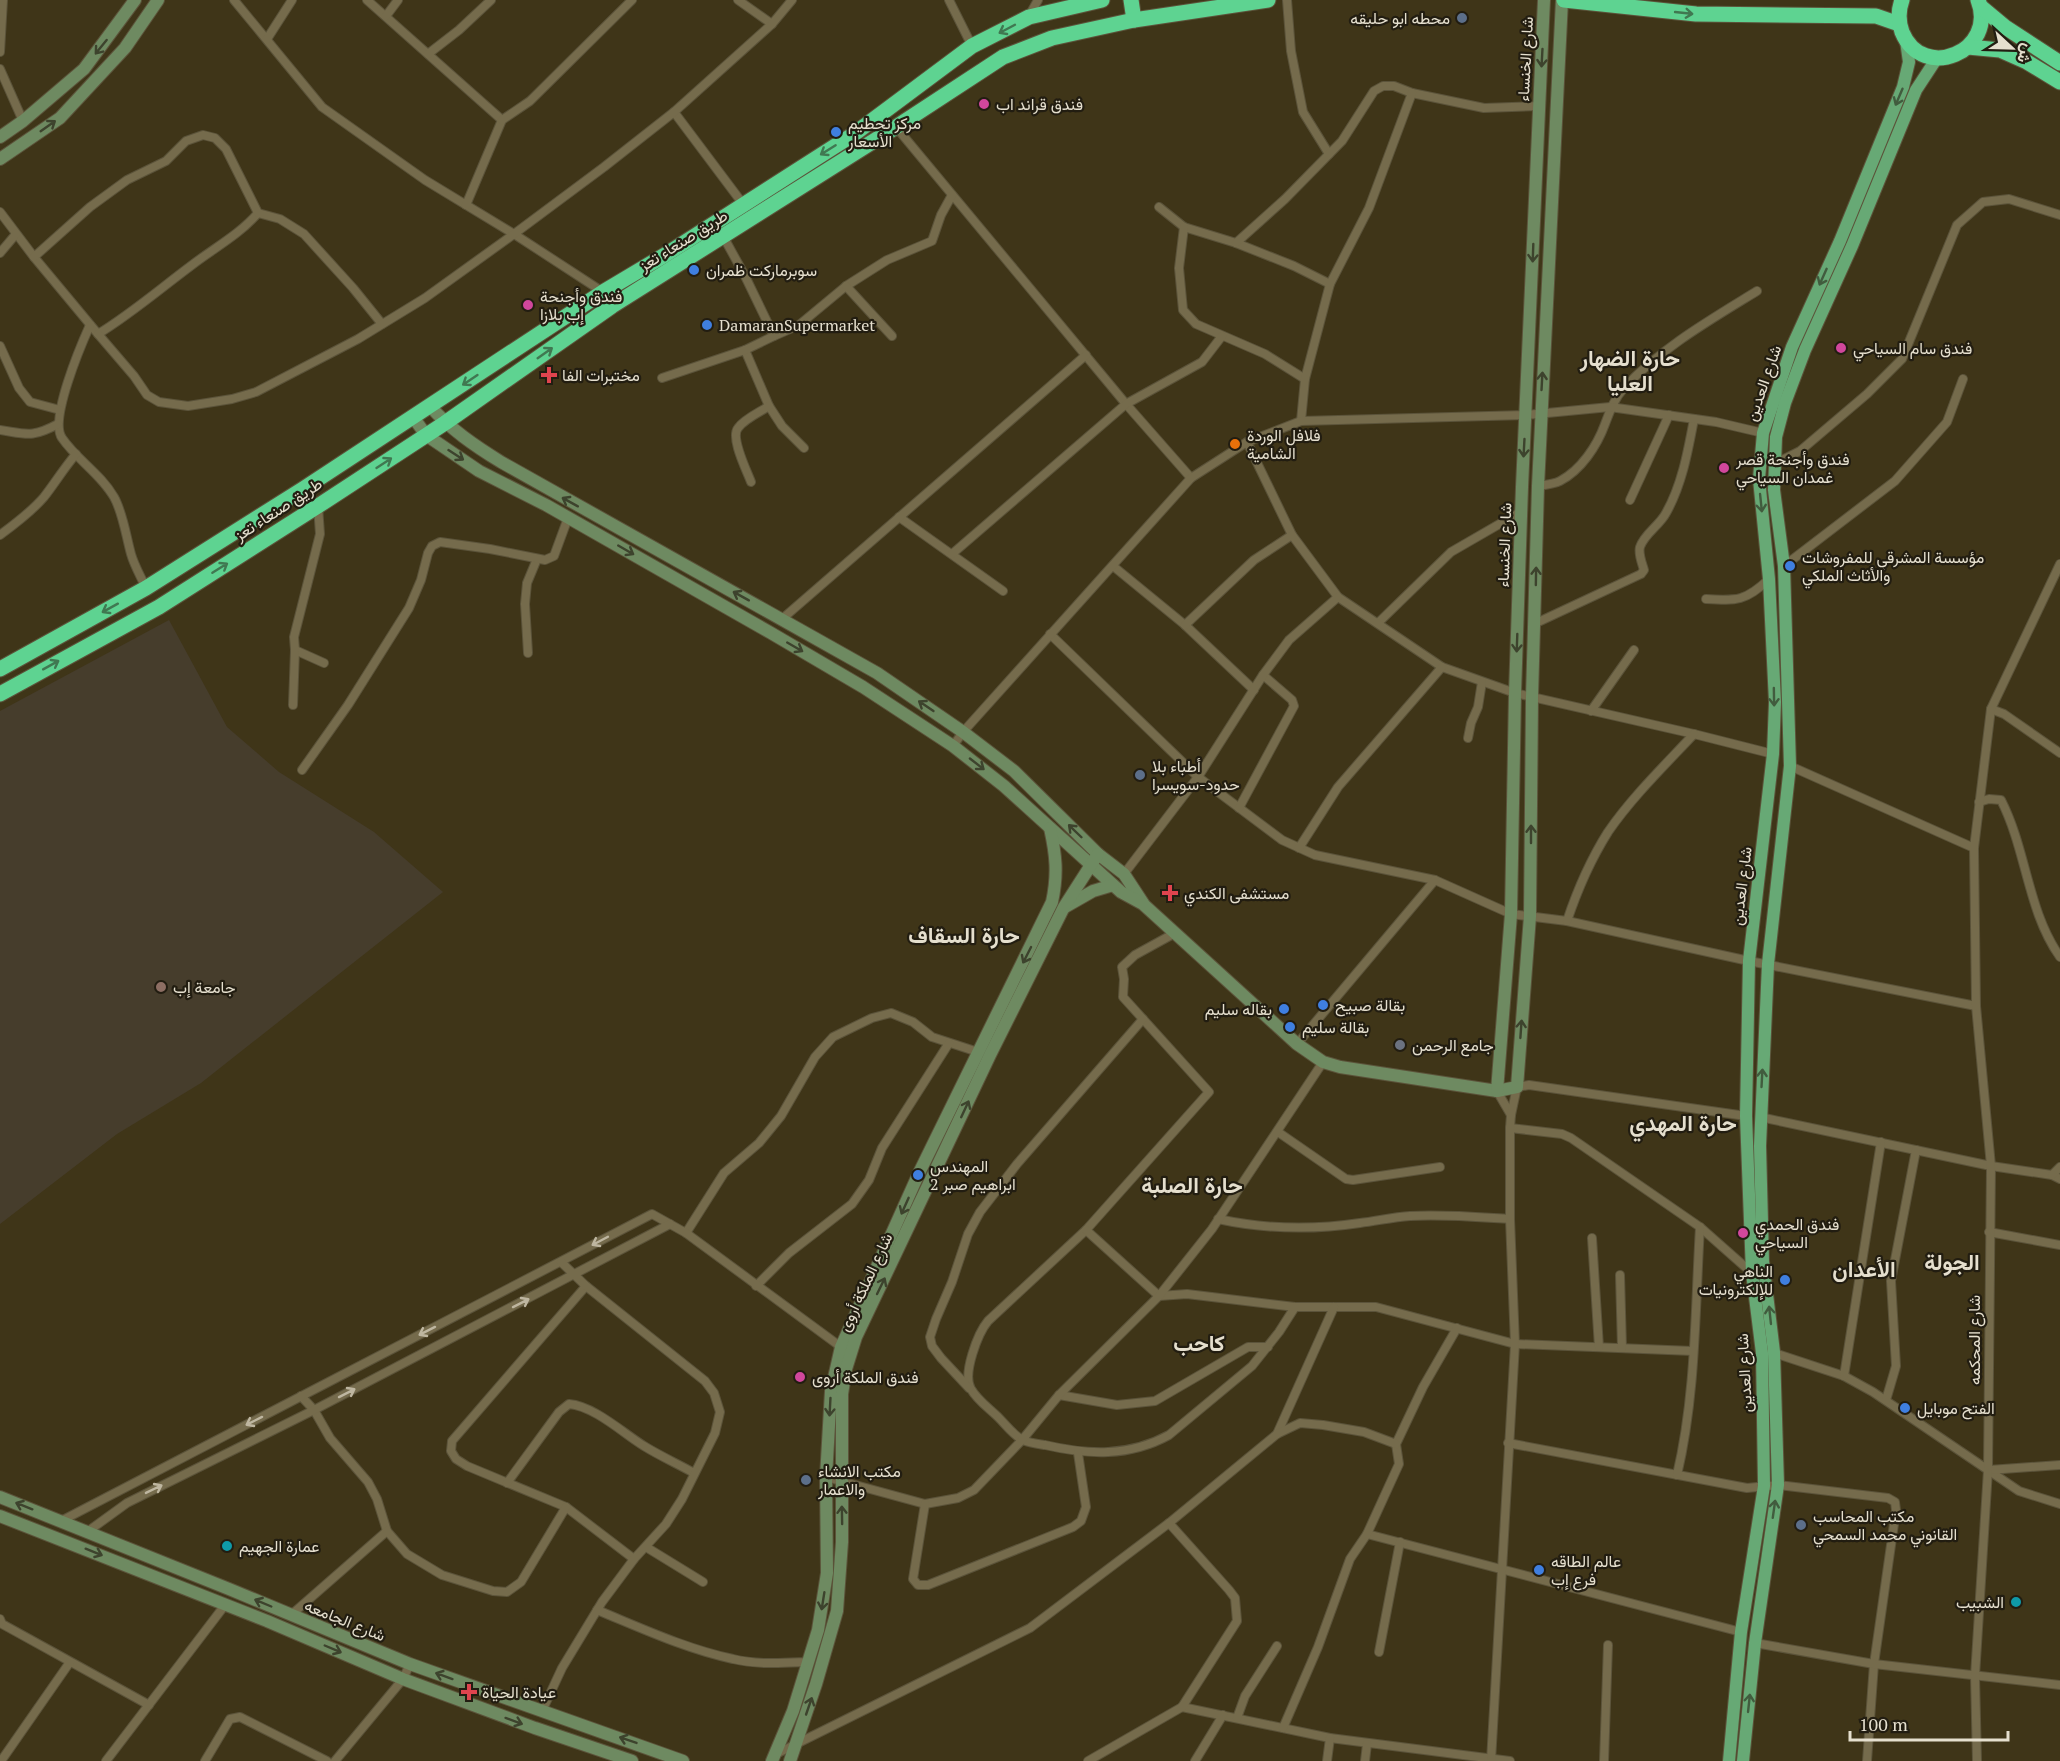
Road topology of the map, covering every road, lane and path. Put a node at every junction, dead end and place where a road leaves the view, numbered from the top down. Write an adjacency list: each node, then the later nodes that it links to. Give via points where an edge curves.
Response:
1 (3, 0): 31 (street)
2 (135, 0): 41 (street, one-way to 41, via 84,69)
3 (158, 0): 45 (street, one-way to 3, via 60,118 126,48)
4 (234, 0): 27 (street)
5 (292, 0): 27 (street)
6 (367, 0): 22 (street)
7 (398, 0): 22 (street)
8 (491, 0): 32 (street)
9 (632, 0): 40 (street, via 530,101)
10 (738, 0): 25 (street)
11 (792, 0): 25 (street)
12 (949, 0): 29 (street)
13 (1038, 0): 23 (street)
14 (1099, 0): 23 (highway, طريق صنعاء تعز)
15 (1131, 0): 24 (highway)
16 (1268, 0): 24 (highway, طريق صنعاء تعز)
17 (1287, 0): 44 (street, via 1291,51 1303,112)
18 (1544, 0): 38 (street, شارع الخنساء, one-way to 38)
19 (1563, 0): 26 (highway, one-way to 26, via 1696,14 1876,16); 81 (street, شارع الخنساء, one-way to 19)
20 (1902, 0): 26 (highway)
21 (1979, 4): 30 (highway, via 1981,21); 34 (highway, via 2005,27)
22 (387, 16): 32 (street)
23 (1029, 17): 29 (highway, طريق صنعاء تعز, one-way to 29)
24 (1134, 20): 42 (highway, طريق صنعاء تعز, via 1052,38 1003,57)
25 (772, 24): 39 (street)
26 (1899, 24): 28 (highway)
27 (267, 39): 48 (street, via 322,107)
28 (1906, 41): 33 (highway, via 1920,53); 90 (main road, شارع العدين, one-way to 90, via 1909,62 1903,87 1792,347)
29 (972, 46): 47 (highway, طريق صنعاء تعز, one-way to 47, via 854,134)
30 (1968, 47): 33 (highway, via 1959,54); 36 (highway, via 2000,50)
31 (0, 52)
32 (428, 54): 40 (street)
33 (1937, 58): 95 (main road, شارع العدين, via 1916,90 1805,350 1776,437)
34 (2060, 63)
35 (0, 69): 41 (street)
36 (2060, 82)
37 (1412, 93): 38 (street, via 1484,108); 44 (street, via 1394,86 1374,91 1342,141); 60 (street, via 1369,208)
38 (1539, 106): 82 (street, شارع الخنساء, one-way to 82)
39 (674, 112): 47 (street); 55 (street)
40 (502, 120): 48 (street)
41 (23, 121): 43 (street)
42 (896, 127): 46 (street); 56 (highway, طريق صنعاء تعز)
43 (0, 137)
44 (1329, 154): 57 (street)
45 (0, 159)
46 (952, 195): 61 (street, via 932,241 887,260); 72 (street)
47 (743, 204): 63 (highway, طريق صنعاء تعز)
48 (466, 205): 55 (street)
49 (1159, 207): 53 (street)
50 (0, 212): 54 (street)
51 (258, 213): 59 (street, via 226,149 215,138 203,135 186,141 166,161 127,180); 64 (street, via 280,219 304,234); 66 (street, via 230,239)
52 (2060, 215): 95 (street, via 2009,199 1983,202 1957,225 1902,359 1800,451)
53 (1184, 227): 57 (street); 69 (street, via 1179,268 1183,310 1196,324)
54 (16, 234): 58 (street); 59 (street)
55 (514, 234): 63 (street); 64 (street)
56 (723, 236): 67 (street); 87 (highway, طريق صنعاء تعز, one-way to 56, via 612,306)
57 (1236, 243): 60 (street)
58 (0, 254)
59 (34, 257): 65 (street)
60 (1330, 284): 74 (street)
61 (846, 286): 67 (street, via 800,325); 68 (street)
62 (1756, 291): 79 (street, via 1687,334 1622,389)
63 (603, 292): 77 (highway, طريق صنعاء تعز, one-way to 77)
64 (382, 324): 66 (street, via 256,392 188,406 159,402 147,395)
65 (90, 325): 66 (street); 80 (street)
66 (98, 334)
67 (774, 336): 71 (street)
68 (892, 336)
69 (1222, 336): 74 (street, via 1265,354); 76 (street, via 1202,362)
70 (0, 346): 80 (street, via 19,388 30,402)
71 (746, 350): 73 (street); 78 (street)
72 (1086, 356): 76 (street); 102 (street)
73 (662, 378)
74 (1305, 379): 86 (street)
75 (1963, 379): 110 (street, via 1947,422 1895,481)
76 (1126, 404): 96 (street); 106 (street)
77 (430, 406): 84 (highway, طريق صنعاء تعز); 87 (street)
78 (769, 406): 93 (street); 97 (street, via 735,433)
79 (1610, 407): 81 (street); 83 (street); 98 (street, via 1595,445 1580,465 1559,482)
80 (60, 410): 88 (street)
81 (1541, 414): 82 (street); 98 (street, شارع الخنساء)
82 (1526, 415): 86 (street); 101 (street, شارع الخنساء, one-way to 101)
83 (1669, 415): 85 (street); 99 (street)
84 (413, 417): 91 (street); 112 (highway, طريق صنعاء تعز)
85 (1694, 419): 90 (street); 118 (street, via 1675,494 1665,515 1640,546 1644,570 1641,574)
86 (1301, 420): 92 (street)
87 (445, 423): 91 (highway, طريق صنعاء تعز); 116 (street, one-way to 87, via 555,494 479,449)
88 (58, 424): 89 (street, via 31,435); 94 (street, via 60,436)
89 (0, 430)
90 (1763, 433): 111 (main road, شارع العدين, one-way to 111, via 1759,479)
91 (426, 435): 100 (highway, طريق صنعاء تعز, one-way to 91); 103 (street, one-way to 103, via 479,471)
92 (1247, 442): 96 (street); 105 (street)
93 (804, 448)
94 (76, 454): 104 (street, via 43,497); 112 (street, via 99,475 115,498 132,557)
95 (1776, 463): 110 (main road, شارع العدين, via 1774,490)
96 (1191, 478): 109 (street)
97 (751, 482)
98 (1538, 486): 118 (street, شارع الخنساء, one-way to 98)
99 (1630, 500)
100 (318, 506): 121 (street, via 320,534 294,637); 131 (highway, طريق صنعاء تعز, one-way to 100, via 159,607)
101 (1521, 511): 117 (street, via 1451,552); 130 (street, شارع الخنساء, one-way to 130)
102 (899, 517): 106 (street); 116 (street)
103 (568, 518): 107 (street, via 554,556); 139 (street, one-way to 139, via 863,687)
104 (0, 535)
105 (1292, 535): 114 (street); 119 (street, via 1254,560)
106 (952, 554): 113 (street)
107 (537, 559): 123 (street, via 527,584 525,604); 143 (street, via 440,542 432,546 410,608)
108 (2060, 564): 134 (street, شارع المحكمه)
109 (1113, 566): 119 (street); 120 (street)
110 (1784, 566): 142 (main road, شارع العدين)
111 (1769, 579): 115 (street, via 1749,596 1731,600); 141 (main road, شارع العدين, one-way to 141)
112 (146, 588): 126 (highway, طريق صنعاء تعز, one-way to 126)
113 (1004, 591)
114 (1338, 597): 117 (street); 127 (street, via 1289,640)
115 (1706, 598)
116 (782, 619): 136 (street, one-way to 116, via 877,673)
117 (1378, 623): 125 (street)
118 (1534, 624): 132 (street, شارع الخنساء)
119 (1185, 625): 129 (street)
120 (1050, 634): 136 (street); 144 (street)
121 (295, 650): 124 (street); 133 (street)
122 (1634, 650): 135 (street)
123 (528, 653)
124 (324, 663)
125 (1442, 667): 128 (street); 148 (street, via 1338,787)
126 (0, 669)
127 (1263, 675): 129 (street); 146 (street, via 1294,706)
128 (1482, 682): 130 (street); 138 (street)
129 (1254, 690): 144 (street)
130 (1515, 693): 132 (street); 156 (street, شارع الخنساء)
131 (0, 694)
132 (1532, 697): 135 (street); 157 (street, شارع الخنساء, one-way to 132)
133 (293, 705)
134 (1991, 709): 140 (street); 145 (street, شارع المحكمه)
135 (1591, 711): 137 (street)
136 (963, 732): 139 (street); 150 (street, one-way to 136, via 1014,771)
137 (1694, 734): 141 (street); 158 (street, via 1608,832)
138 (1468, 738)
139 (953, 746): 147 (street, one-way to 147)
140 (2060, 753)
141 (1773, 754): 161 (main road, شارع العدين)
142 (1790, 766): 149 (street); 162 (main road, شارع العدين)
143 (302, 770)
144 (1198, 777): 146 (street); 151 (street)
145 (1979, 802): 149 (street, شارع المحكمه); 160 (street, via 2001,800 2031,896)
146 (1239, 808): 148 (street)
147 (1050, 828): 150 (street); 167 (street, شارع الملكة أروى, one-way to 167, via 1057,880 1052,902)
148 (1299, 848): 152 (street)
149 (1974, 848): 163 (street, شارع المحكمه)
150 (1095, 859): 151 (street); 153 (street); 155 (street, شارع الملكة أروى)
151 (1124, 874): 154 (street)
152 (1435, 880): 156 (street); 166 (street)
153 (1113, 885): 154 (street); 155 (street)
154 (1143, 904): 159 (street)
155 (1064, 907): 224 (street, شارع الملكة أروى, one-way to 155, via 842,1394 856,1337)
156 (1511, 914): 157 (street); 170 (street, شارع الخنساء)
157 (1530, 916): 158 (street); 169 (street, شارع الخنساء, one-way to 157)
158 (1567, 921): 161 (street)
159 (1175, 933): 164 (street, via 1135,954 1121,969 1123,997); 166 (street)
160 (2060, 957)
161 (1749, 961): 162 (street); 172 (main road, شارع العدين)
162 (1768, 964): 163 (street); 173 (main road, شارع العدين, one-way to 162)
163 (1976, 1006): 178 (street, شارع المحكمه)
164 (1143, 1019): 186 (street, via 1209,1092); 209 (street, via 1024,1156 968,1233 930,1337 941,1358)
165 (949, 1043): 167 (street); 188 (street, via 891,1013 833,1037 815,1057 781,1116 759,1143 724,1173); 196 (street, via 882,1148 852,1204 789,1253)
166 (1297, 1044): 168 (street)
167 (978, 1052): 202 (street, شارع الملكة أروى, one-way to 202)
168 (1323, 1062): 170 (street); 175 (street)
169 (1517, 1087): 170 (street); 171 (street); 172 (street, via 1529,1085)
170 (1497, 1090): 171 (street)
171 (1511, 1115): 174 (street)
172 (1746, 1116): 192 (main road, شارع العدين)
173 (1760, 1117): 176 (street); 207 (main road, شارع العدين, one-way to 173)
174 (1510, 1128): 183 (street); 185 (street, via 1571,1138)
175 (1278, 1132): 179 (street, via 1337,1174 1353,1180); 182 (street)
176 (1881, 1142): 177 (street); 208 (street)
177 (1916, 1150): 178 (street); 212 (street, via 1891,1281 1896,1366)
178 (1991, 1166): 181 (street); 187 (street, شارع المحكمه)
179 (1440, 1167)
180 (2060, 1167): 181 (street)
181 (2056, 1177)
182 (1218, 1219): 183 (street, via 1294,1228 1442,1214); 197 (street)
183 (1510, 1219): 201 (street)
184 (670, 1224): 188 (street); 191 (street, one-way to 191, via 652,1214); 193 (street)
185 (1700, 1227): 192 (street); 206 (street)
186 (1086, 1230): 197 (street); 209 (street, via 980,1331 968,1381)
187 (1989, 1232): 190 (street); 220 (street, شارع المحكمه)
188 (686, 1233): 196 (street)
189 (1592, 1238): 204 (street)
190 (2060, 1245)
191 (561, 1262): 193 (street); 211 (street, one-way to 211)
192 (1752, 1273): 207 (main road, شارع العدين)
193 (574, 1275): 195 (street); 213 (street, one-way to 193)
194 (1620, 1275): 205 (street)
195 (586, 1286): 221 (street, via 714,1392 720,1412 715,1433); 225 (street, via 452,1442 451,1451 456,1459)
196 (756, 1286): 202 (street)
197 (1159, 1296): 199 (street, via 1187,1294); 210 (street)
198 (1334, 1306): 199 (street); 200 (street, via 1376,1307); 214 (street)
199 (1295, 1307): 203 (street)
200 (1457, 1328): 201 (street); 217 (street)
201 (1515, 1344): 204 (street); 216 (street)
202 (841, 1347): 223 (street, شارع الملكة أروى, one-way to 223, via 831,1391)
203 (1268, 1347): 210 (street, via 1248,1347 1155,1401 1117,1405); 218 (street, via 1252,1366 1169,1436 1129,1451)
204 (1599, 1347): 205 (street)
205 (1622, 1348): 206 (street)
206 (1693, 1351): 222 (street, via 1689,1410)
207 (1768, 1352): 208 (street); 226 (main road, شارع العدين); 227 (main road, شارع العدين)
208 (1845, 1376): 212 (street)
209 (971, 1389): 215 (street)
210 (1059, 1395): 215 (street)
211 (301, 1396): 213 (street); 233 (street, one-way to 233)
212 (1886, 1400): 220 (street)
213 (314, 1410): 235 (street, via 330,1438 368,1482); 236 (street, one-way to 213, via 127,1503)
214 (1277, 1434): 217 (street, via 1300,1423 1364,1432); 234 (street)
215 (1022, 1440): 218 (street); 229 (street, via 974,1490)
216 (1508, 1443): 222 (street); 241 (street)
217 (1396, 1444): 237 (street, via 1399,1464)
218 (1078, 1453): 229 (street, via 1086,1507 1081,1521 928,1586 918,1585 914,1579)
219 (2060, 1465): 220 (street)
220 (1988, 1470): 230 (street, via 2019,1491); 256 (street, شارع المحكمه)
221 (694, 1473): 225 (street, via 598,1416 569,1404); 239 (street, via 666,1524)
222 (1677, 1475): 227 (street, via 1747,1488)
223 (826, 1477): 224 (street); 253 (street, شارع الملكة أروى, one-way to 253, via 827,1573 818,1630)
224 (841, 1479): 229 (street); 266 (street, شارع الملكة أروى, one-way to 224, via 837,1611)
225 (507, 1483): 231 (street)
226 (1778, 1485): 227 (street); 248 (main road, شارع العدين, one-way to 226); 255 (street, via 1895,1502)
227 (1764, 1486): 247 (main road, شارع العدين)
228 (0, 1497): 233 (street, شارع الجامعه, one-way to 228)
229 (925, 1504)
230 (2060, 1504)
231 (566, 1508): 235 (street, via 521,1582 507,1592 493,1591 423,1566); 240 (street)
232 (0, 1516): 243 (street, شارع الجامعه, one-way to 243)
233 (61, 1521): 236 (street, شارع الجامعه)
234 (1169, 1523): 260 (street, via 1235,1598 1237,1621); 266 (street, via 1030,1628)
235 (387, 1531): 245 (street)
236 (87, 1532): 245 (street, شارع الجامعه, one-way to 236)
237 (1367, 1534): 238 (street); 264 (street, via 1350,1559)
238 (1400, 1542): 241 (street); 251 (street)
239 (646, 1547): 240 (street); 242 (street)
240 (634, 1559): 244 (street)
241 (1503, 1568): 247 (street); 269 (street)
242 (703, 1582)
243 (225, 1605): 257 (street, شارع الجامعه, one-way to 257); 259 (street)
244 (597, 1610): 253 (street, via 654,1634 735,1660 769,1664); 261 (street, via 562,1668)
245 (291, 1615): 254 (street, شارع الجامعه)
246 (1, 1623): 252 (street)
247 (1741, 1632): 284 (main road, شارع العدين)
248 (1755, 1643): 255 (street); 285 (main road, شارع العدين, one-way to 248)
249 (1608, 1645): 283 (street)
250 (1277, 1646): 263 (street, via 1245,1696)
251 (1379, 1652)
252 (70, 1662): 259 (street); 270 (street)
253 (808, 1662): 268 (street, شارع الملكة أروى)
254 (410, 1664): 257 (street); 261 (street, شارع الجامعه, one-way to 254)
255 (1874, 1664): 256 (street); 286 (street)
256 (1975, 1676): 258 (street); 287 (street, شارع المحكمه)
257 (403, 1680): 274 (street); 275 (street, شارع الجامعه, one-way to 275)
258 (2060, 1685)
259 (149, 1705): 271 (street)
260 (1182, 1707): 262 (street); 278 (street)
261 (542, 1712): 276 (street, شارع الجامعه, one-way to 261)
262 (1223, 1715): 263 (street); 279 (street)
263 (1237, 1718): 264 (street)
264 (1283, 1728): 265 (street)
265 (1330, 1738): 267 (street); 280 (street)
266 (796, 1742): 268 (street); 277 (street, شارع الملكة أروى)
267 (1367, 1744): 269 (street); 281 (street)
268 (774, 1757)
269 (1491, 1760): 282 (street)
270 (1, 1761)
271 (106, 1761)
272 (205, 1761): 273 (street, via 230,1719 240,1717)
273 (327, 1761)
274 (335, 1761)
275 (632, 1761)
276 (683, 1761)
277 (790, 1761)
278 (1088, 1761)
279 (1195, 1761)
280 (1327, 1761)
281 (1365, 1761)
282 (1510, 1761)
283 (1604, 1761)
284 (1729, 1761)
285 (1743, 1761)
286 (1868, 1761)
287 (1977, 1761)

